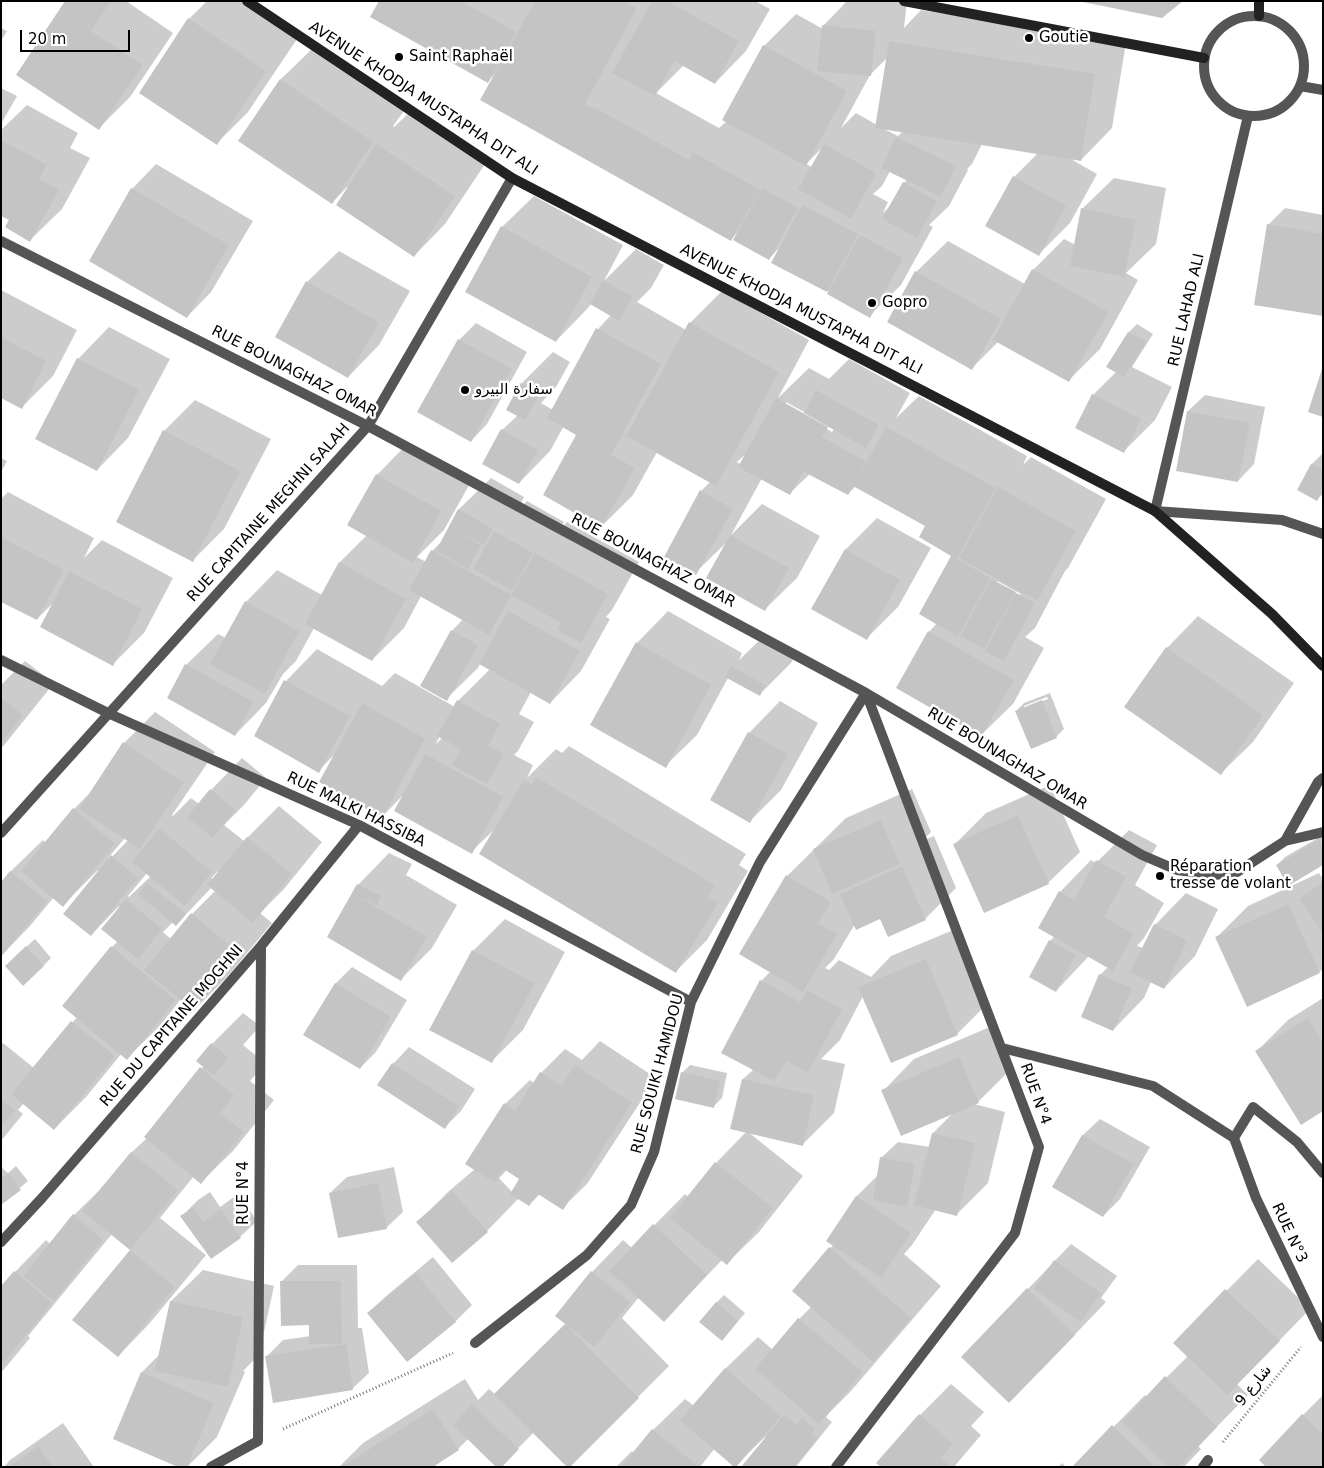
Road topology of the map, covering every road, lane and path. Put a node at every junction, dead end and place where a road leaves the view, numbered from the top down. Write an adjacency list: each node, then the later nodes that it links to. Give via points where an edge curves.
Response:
1 (247, 1): 9 (main road, AVENUE KHODJA MUSTAPHA DIT ALI)
2 (904, 1): 5 (main road)
3 (1259, 1): 4 (main road)
4 (1259, 16): 5 (street, via 1244,16 1223,26 1208,44); 6 (street, via 1274,20 1297,40 1304,70)
5 (1204, 58): 8 (street, via 1209,90 1219,102)
6 (1300, 86): 7 (street); 8 (street, via 1279,109 1264,115)
7 (1323, 90)
8 (1248, 116): 12 (street, RUE LAHAD ALI)
9 (512, 178): 11 (street, RUE CAPITAINE MEGHNI SALAH); 12 (main road, AVENUE KHODJA MUSTAPHA DIT ALI)
10 (1, 241): 11 (street, RUE BOUNAGHAZ OMAR)
11 (368, 426): 16 (street, RUE BOUNAGHAZ OMAR); 17 (street, RUE CAPITAINE MEGHNI SALAH)
12 (1155, 511): 13 (street, via 1282,520); 15 (main road, AVENUE KHODJA MUSTAPHA DIT ALI, via 1272,614)
13 (1323, 534)
14 (1, 660): 17 (street, RUE MALKI HASSIBA)
15 (1323, 666)
16 (866, 693): 22 (street, RUE BOUNAGHAZ OMAR, via 1142,855 1177,870 1215,875 1237,872); 24 (street, RUE SOUIKI HAMIDOU, via 760,862); 25 (street, RUE N°4)
17 (110, 714): 19 (street, RUE MALKI HASSIBA); 21 (street, RUE CAPITAINE MEGHNI SALAH)
18 (1323, 778): 22 (street)
19 (360, 825): 23 (street, RUE DU CAPITAINE MOGHNI); 24 (street, RUE MALKI HASSIBA)
20 (1323, 832): 22 (street)
21 (1, 833)
22 (1285, 842)
23 (261, 946): 28 (street, RUE DU CAPITAINE MOGHNI); 32 (street, RUE N°4)
24 (692, 1002): 31 (street, RUE SOUIKI HAMIDOU, via 654,1152 632,1205 587,1255)
25 (1002, 1048): 26 (street, via 1154,1086); 35 (street, RUE N°4, via 1039,1147 1015,1233)
26 (1234, 1138): 27 (street, via 1253,1107 1297,1142); 29 (street, RUE N°3, via 1256,1198)
27 (1323, 1173)
28 (1, 1242)
29 (1317, 1327): 30 (street, RUE N°3); 33 (path, شارع 9)
30 (1323, 1337)
31 (475, 1343): 32 (path)
32 (258, 1441): 34 (street)
33 (1205, 1463)
34 (211, 1467)
35 (836, 1467)

